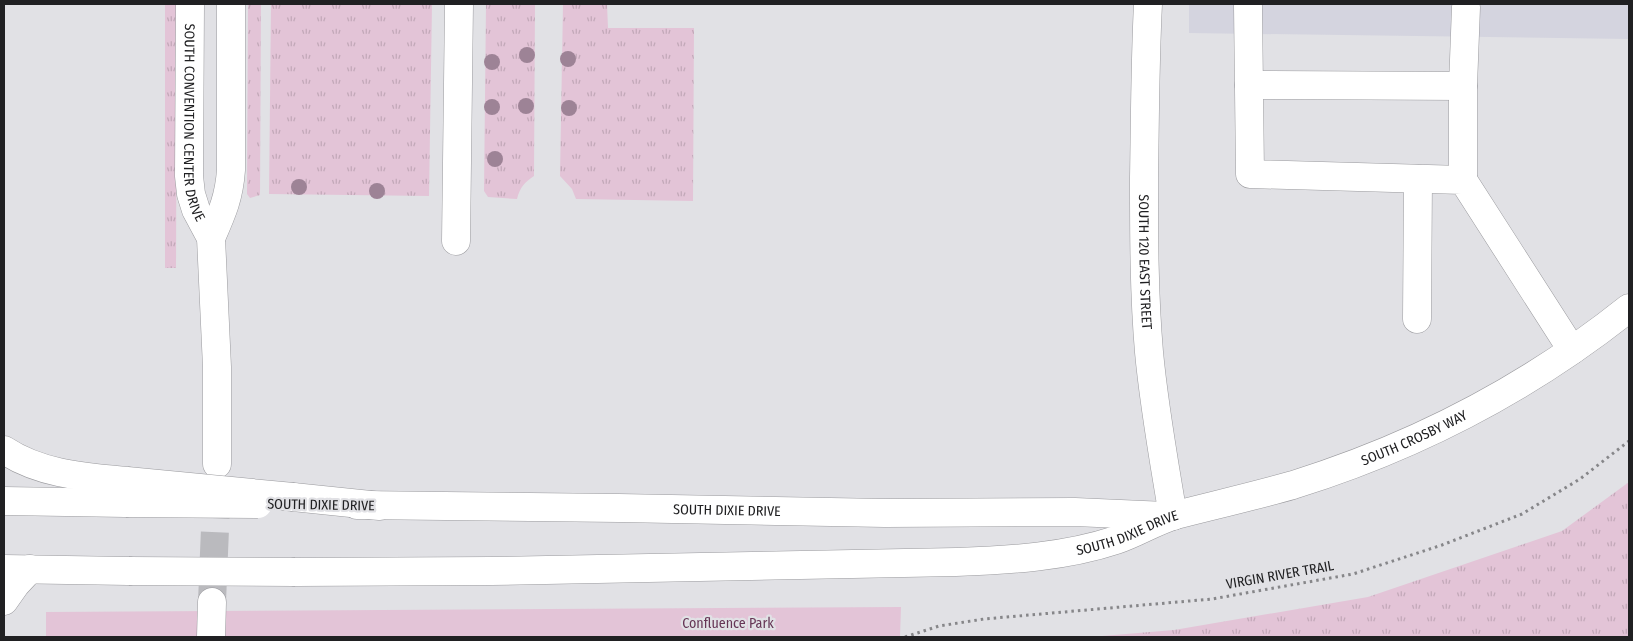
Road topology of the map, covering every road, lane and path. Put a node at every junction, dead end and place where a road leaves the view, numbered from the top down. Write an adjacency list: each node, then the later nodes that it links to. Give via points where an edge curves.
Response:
1 (190, 4): 11 (main road, SOUTH CONVENTION CENTER DRIVE, via 189,176 196,210)
2 (231, 4): 11 (main road, SOUTH CONVENTION CENTER DRIVE, via 232,170 226,203)
3 (460, 4): 12 (main road)
4 (1148, 4): 21 (main road, SOUTH 120 EAST STREET, via 1146,298 1156,416)
5 (1248, 6): 7 (main road)
6 (1466, 7): 8 (main road)
7 (1249, 85): 8 (main road); 9 (main road, via 1250,174)
8 (1464, 86): 10 (main road)
9 (1418, 179): 10 (main road); 14 (main road)
10 (1463, 180): 15 (main road)
11 (211, 238): 18 (main road, SOUTH CONVENTION CENTER DRIVE)
12 (456, 241)
13 (1629, 308): 15 (main road, SOUTH CROSBY WAY)
14 (1417, 319)
15 (1572, 350): 21 (main road, SOUTH CROSBY WAY, via 1532,377 1461,416 1380,454 1286,486)
16 (1629, 441): 27 (path, VIRGIN RIVER TRAIL, via 1580,479 1522,514 1353,574 1212,599 984,619 938,626)
17 (4, 450): 19 (main road, via 48,470 84,477)
18 (217, 464)
19 (126, 492): 20 (main road); 21 (main road, SOUTH DIXIE DRIVE, bridge, via 380,506 885,513 1075,512)
20 (4, 501)
21 (1173, 516): 23 (main road, SOUTH DIXIE DRIVE, bridge, via 1086,548 1006,560 511,571)
22 (4, 569): 23 (main road, SOUTH DIXIE DRIVE)
23 (30, 569): 24 (main road)
24 (4, 601)
25 (212, 602): 26 (main road)
26 (211, 637)
27 (904, 637)

